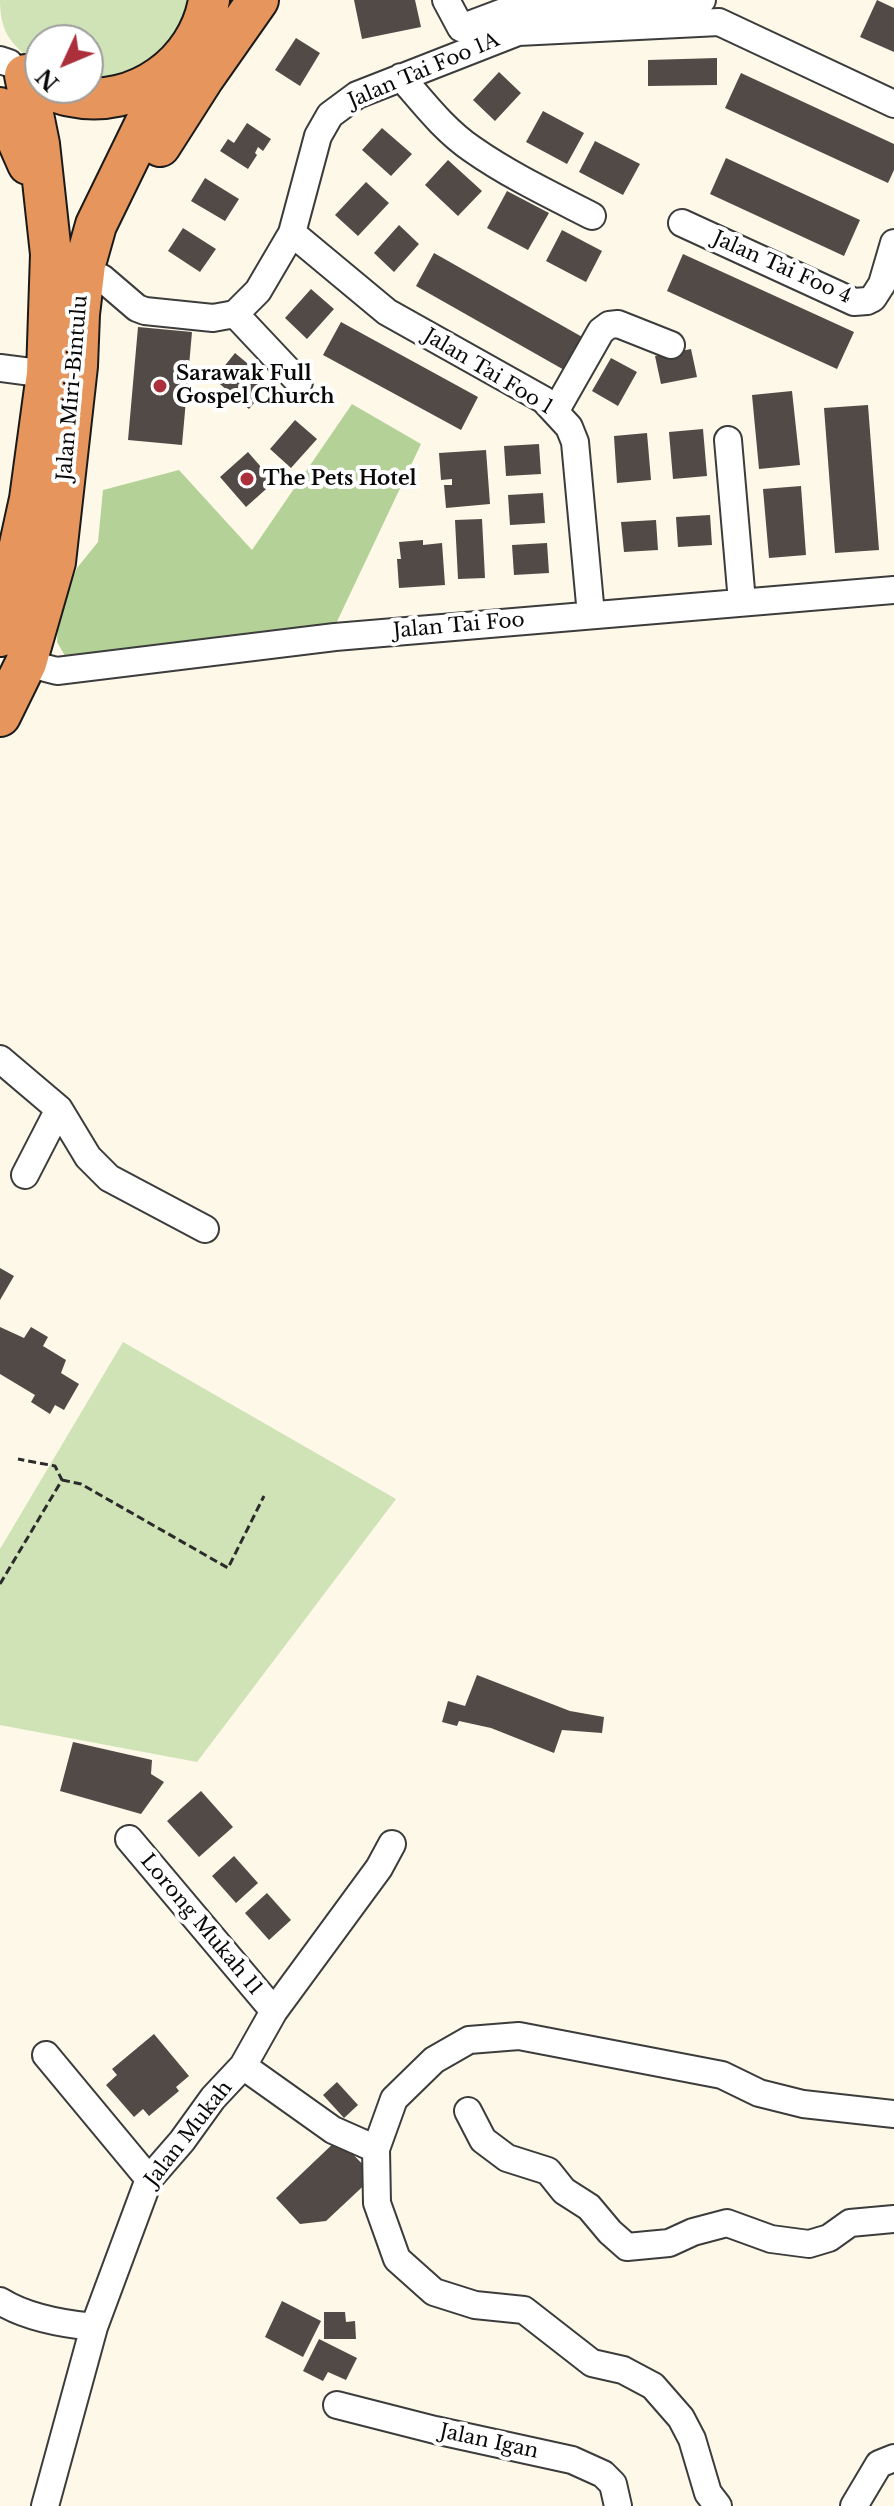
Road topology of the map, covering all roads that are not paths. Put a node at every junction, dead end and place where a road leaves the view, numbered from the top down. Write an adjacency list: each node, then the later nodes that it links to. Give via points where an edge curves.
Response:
1 (209, 0): 6 (highway)
2 (233, 0): 6 (street)
3 (258, 0): 18 (highway, via 132,196)
4 (446, 0): 7 (street)
5 (702, 0): 7 (street, via 506,11)
6 (197, 38): 8 (highway)
7 (465, 39): 10 (street, Jalan Tai Foo 1A); 11 (street, Jalan Tai Foo 1A, via 719,22)
8 (172, 69): 9 (highway, via 142,88 108,98 72,97); 22 (highway, Jalan Miri-Bintulu, via 96,225)
9 (20, 70): 13 (highway, Jalan Miri-Bintulu, via 39,144)
10 (401, 77): 14 (street, via 470,148); 16 (street, Jalan Tai Foo 1A, via 350,99 321,127)
11 (894, 104)
12 (0, 108): 13 (highway)
13 (46, 212): 22 (highway, Jalan Miri-Bintulu)
14 (592, 216)
15 (682, 223): 17 (street, Jalan Tai Foo 4, via 854,302 867,301 878,291)
16 (292, 233): 19 (street, Jalan Tai Foo 1A, via 258,291); 24 (street, Jalan Tai Foo 1, via 387,312)
17 (894, 243)
18 (116, 290): 19 (street, via 145,311 213,318); 22 (highway, via 87,345)
19 (235, 314): 23 (street)
20 (671, 345): 24 (street, via 609,325)
21 (0, 368): 22 (street)
22 (62, 370): 29 (highway, Jalan Miri-Bintulu, via 55,562)
23 (299, 382)
24 (556, 410): 28 (street, Jalan Tai Foo 1, via 575,442)
25 (728, 440): 27 (street)
26 (894, 590): 27 (street, Jalan Tai Foo)
27 (742, 602): 28 (street, Jalan Tai Foo)
28 (591, 615): 29 (street, Jalan Tai Foo, via 335,637 57,671)
29 (13, 650): 30 (highway, Jalan Miri-Bintulu)
30 (0, 716)
31 (0, 1059): 32 (street)
32 (59, 1109): 33 (street); 34 (street, via 88,1157 109,1178)
33 (25, 1175)
34 (205, 1229)
35 (129, 1839): 37 (street, Lorong Mukah 11)
36 (392, 1844): 37 (street, Jalan Mukah)
37 (274, 2011): 39 (street, Jalan Mukah)
38 (46, 2055): 43 (street)
39 (243, 2066): 42 (street, via 333,2130); 43 (street, Jalan Mukah)
40 (468, 2111): 44 (street, via 483,2140 507,2158 548,2171 627,2247 669,2243 727,2223 771,2239 809,2244 850,2223)
41 (894, 2114): 42 (street, via 803,2104 759,2093 722,2075 519,2036 469,2040 434,2060 394,2099)
42 (376, 2149): 51 (street, via 377,2203 397,2259 434,2292 475,2305 524,2310 592,2363 623,2370 653,2386 681,2418 708,2493)
43 (149, 2179): 46 (street, Jalan Mukah)
44 (894, 2219)
45 (0, 2301): 46 (street, via 64,2324)
46 (94, 2327): 49 (street, Jalan Mukah)
47 (337, 2405): 50 (street, Jalan Igan, via 572,2460 613,2484)
48 (894, 2458): 52 (street, via 879,2464)
49 (45, 2506)
50 (618, 2506)
51 (718, 2506)
52 (854, 2506)

